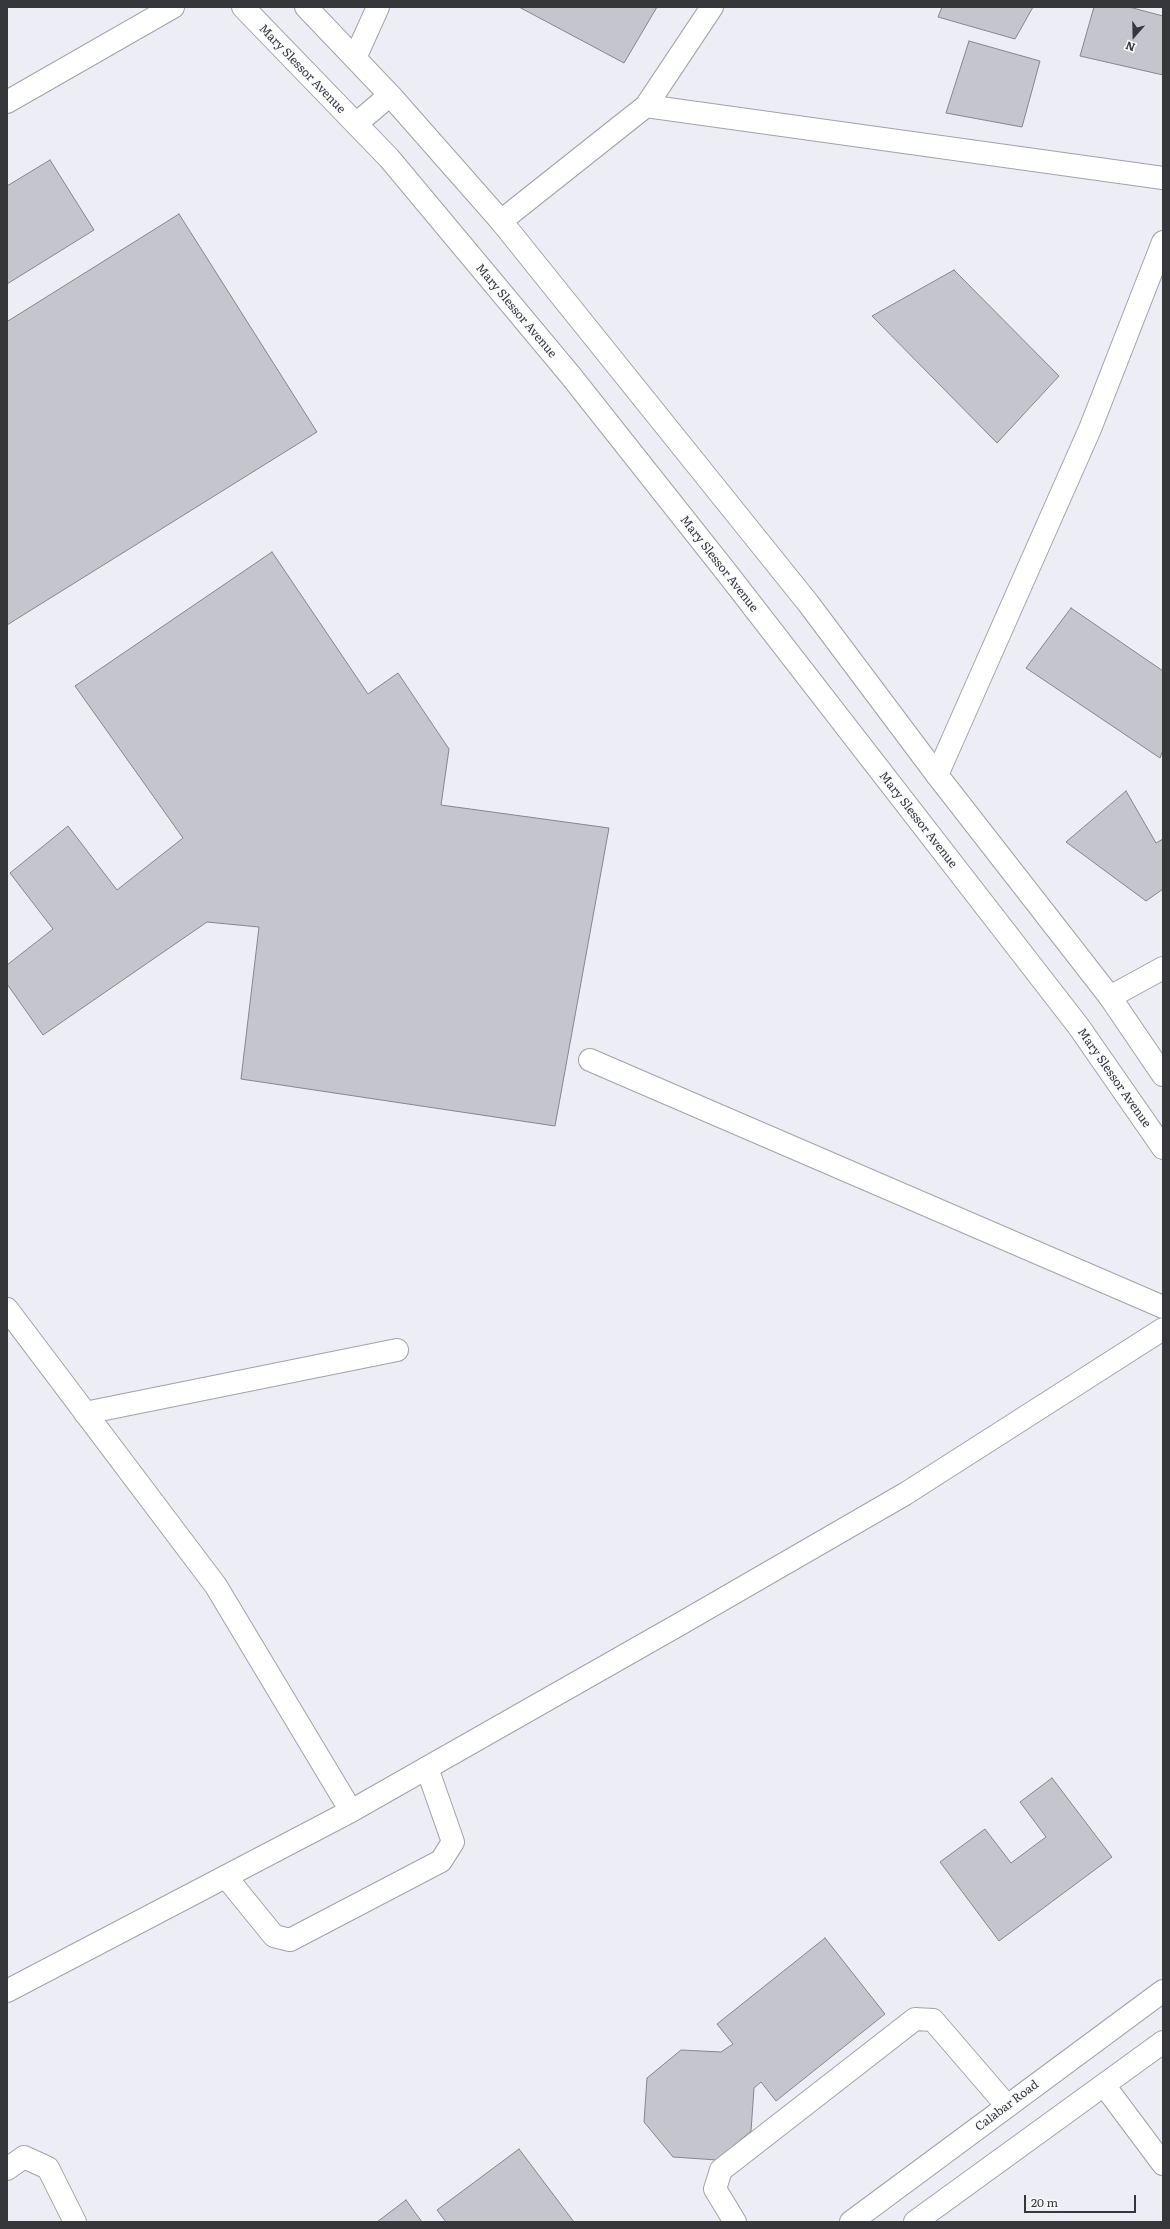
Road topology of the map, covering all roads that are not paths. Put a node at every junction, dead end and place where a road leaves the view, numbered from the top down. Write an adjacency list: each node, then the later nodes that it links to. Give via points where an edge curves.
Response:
1 (173, 7): 8 (street)
2 (243, 7): 10 (street, Mary Slessor Avenue)
3 (306, 7): 6 (street)
4 (378, 7): 6 (street)
5 (712, 7): 9 (street)
6 (355, 58): 7 (street)
7 (390, 95): 10 (street); 12 (street)
8 (7, 102)
9 (646, 106): 11 (street); 12 (street)
10 (356, 124): 19 (street, Mary Slessor Avenue, via 389,158 571,376 722,566 1079,1027)
11 (1163, 178)
12 (501, 221): 14 (street, via 808,603)
13 (1163, 242): 14 (street, via 1090,429)
14 (937, 775): 16 (street)
15 (1163, 968): 16 (street)
16 (1110, 997): 18 (street)
17 (590, 1060): 20 (street)
18 (1163, 1075)
19 (1163, 1148)
20 (1163, 1307)
21 (7, 1309): 24 (street)
22 (1163, 1329): 25 (street, via 905,1494)
23 (397, 1350): 24 (street)
24 (86, 1413): 26 (street, via 216,1586)
25 (427, 1768): 26 (street); 27 (street, via 453,1842 441,1861 290,1940 274,1936)
26 (351, 1811): 27 (street)
27 (226, 1877): 28 (street)
28 (7, 1991)
29 (1163, 1991): 32 (street, Calabar Road)
30 (1163, 2042): 31 (street)
31 (1104, 2085): 33 (street); 38 (street)
32 (1007, 2106): 36 (street, via 933,2020 915,2019 721,2170 715,2189); 37 (street, Calabar Road)
33 (1163, 2164)
34 (7, 2169): 35 (street, via 24,2157 48,2168)
35 (75, 2222)
36 (735, 2222)
37 (851, 2222)
38 (915, 2222)

